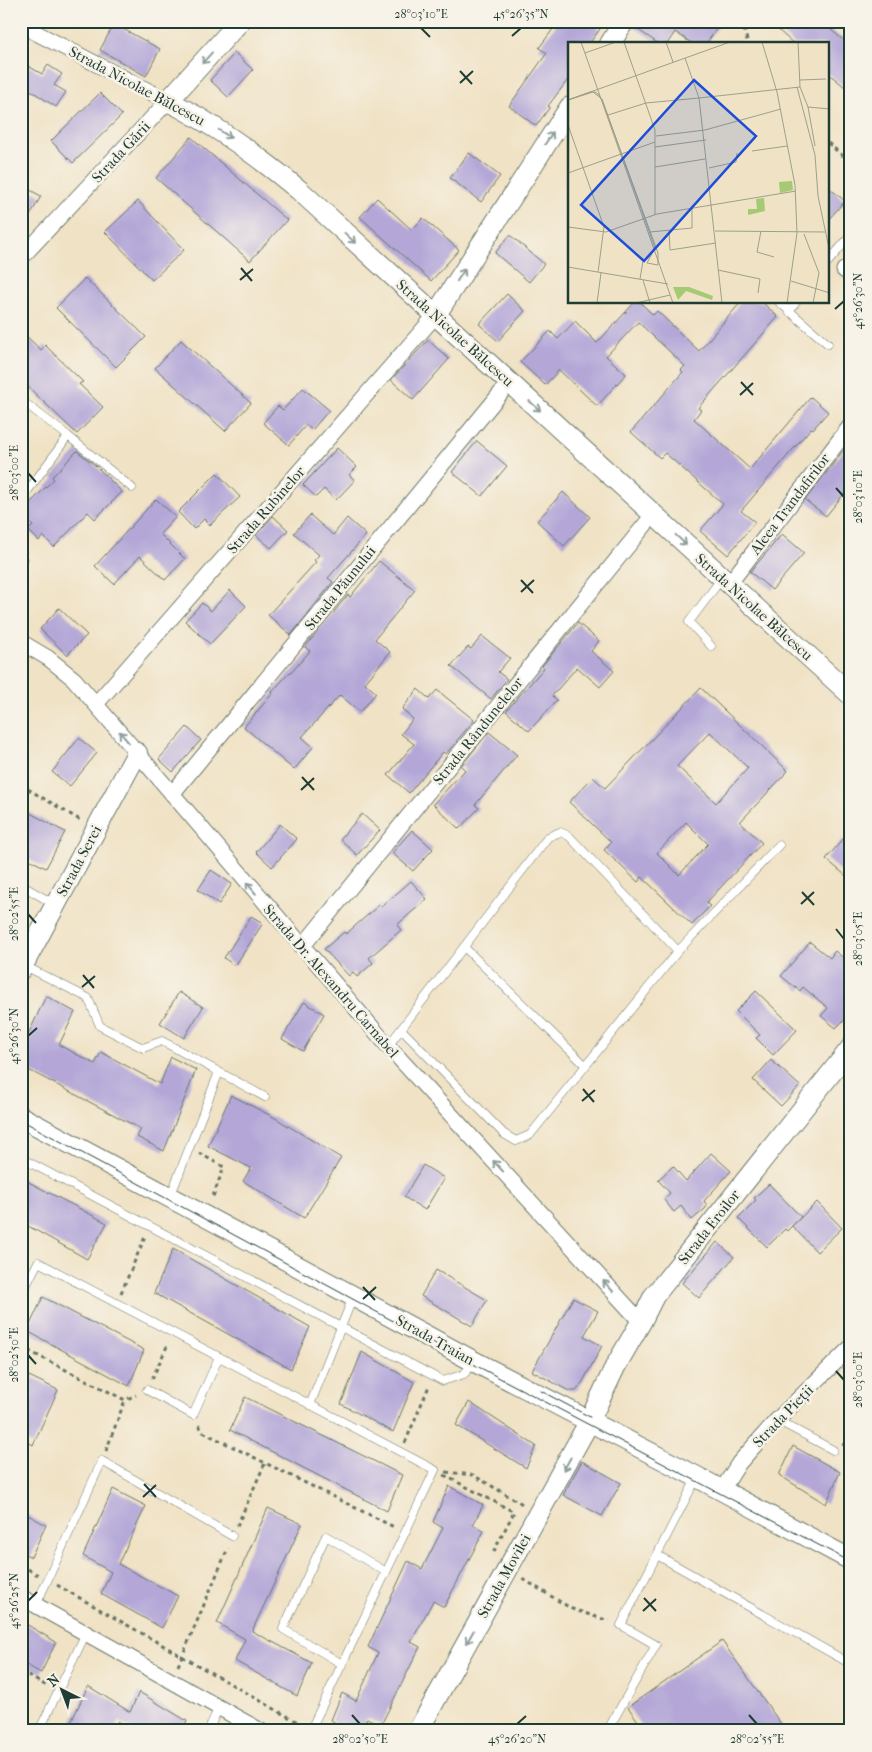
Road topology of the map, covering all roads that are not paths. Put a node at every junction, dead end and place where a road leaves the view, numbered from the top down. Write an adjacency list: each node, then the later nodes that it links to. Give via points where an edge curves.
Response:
1 (240, 21): 3 (main road, Strada Gării, one-way to 3)
2 (21, 25): 3 (street, Strada Nicolae Bălcescu)
3 (168, 101): 7 (street, Strada Gării); 13 (main road, Strada Nicolae Bălcescu, one-way to 13, via 222,132 281,175)
4 (568, 110): 13 (main road, one-way to 4)
5 (851, 235): 6 (lane)
6 (830, 257)
7 (21, 258)
8 (830, 259): 9 (lane)
9 (848, 273)
10 (781, 304): 12 (lane)
11 (794, 304): 12 (lane)
12 (788, 312): 14 (lane)
13 (435, 316): 15 (main road, Strada Nicolae Bălcescu); 28 (street, Strada Rubinelor)
14 (828, 344)
15 (509, 383): 21 (main road, Strada Nicolae Bălcescu, one-way to 21); 30 (street, Strada Păunului)
16 (21, 400): 18 (lane)
17 (851, 425): 24 (street, Aleea Trandafirilor)
18 (68, 436): 19 (lane); 20 (lane)
19 (132, 488)
20 (21, 500)
21 (653, 515): 24 (main road, Strada Nicolae Bălcescu, one-way to 24); 34 (street, Strada Rândunelelor)
22 (21, 549): 23 (lane, via 24,559)
23 (21, 567)
24 (726, 581): 26 (lane, via 689,622); 27 (main road, Strada Nicolae Bălcescu)
25 (21, 642): 28 (street, Strada Dr. Alexandru Carnabel, via 74,679)
26 (711, 646)
27 (851, 695)
28 (96, 704): 29 (street, Strada Dr. Alexandru Carnabel, one-way to 28)
29 (137, 753): 30 (street, Strada Dr. Alexandru Carnabel); 33 (main road, Strada Serei)
30 (172, 794): 34 (street, Strada Dr. Alexandru Carnabel, one-way to 30)
31 (779, 845): 36 (lane)
32 (21, 885): 33 (lane)
33 (55, 905): 37 (main road, Strada Serei)
34 (302, 947): 39 (street, Strada Dr. Alexandru Carnabel)
35 (464, 947): 36 (lane, via 548,837 560,832 568,836); 38 (lane); 41 (lane)
36 (678, 951): 41 (lane)
37 (22, 967): 42 (lane, via 88,998 100,1026 143,1048 162,1041)
38 (401, 1029): 39 (lane); 41 (lane, via 504,1134 516,1141 530,1135)
39 (388, 1046): 49 (street, Strada Dr. Alexandru Carnabel, one-way to 39)
40 (851, 1048): 49 (main road, Strada Eroilor, via 654,1296)
41 (585, 1065)
42 (219, 1072): 43 (lane); 46 (lane)
43 (265, 1097)
44 (21, 1117): 46 (main road, Strada Traian)
45 (21, 1158): 50 (lane)
46 (170, 1197): 48 (main road, Strada Traian)
47 (21, 1296): 52 (lane, via 38,1262)
48 (353, 1296): 50 (lane); 53 (main road, Strada Traian)
49 (641, 1322): 57 (main road, Strada Eroilor, via 615,1366)
50 (342, 1327): 53 (lane, via 443,1381 464,1374); 55 (lane)
51 (851, 1347): 56 (street, Strada Pieții)
52 (219, 1357): 54 (lane, via 194,1415); 55 (lane)
53 (475, 1362): 57 (main road, Strada Traian)
54 (147, 1390)
55 (310, 1405): 64 (lane, via 435,1470)
56 (777, 1420): 58 (lane); 60 (street, Strada Pieții, via 739,1463)
57 (590, 1421): 59 (main road, Strada Traian); 75 (main road, Strada Movilei, one-way to 75)
58 (833, 1450)
59 (697, 1477): 60 (main road, Strada Traian); 62 (lane)
60 (722, 1490): 63 (main road, Strada Traian)
61 (232, 1536): 66 (lane, via 102,1461)
62 (657, 1555): 69 (lane); 76 (lane, via 621,1625 656,1646)
63 (851, 1560)
64 (386, 1572): 68 (lane); 68 (lane, via 326,1536 283,1629)
65 (21, 1597): 66 (street)
66 (36, 1605): 67 (street)
67 (86, 1633): 70 (street); 72 (lane)
68 (342, 1664): 71 (lane)
69 (851, 1664)
70 (219, 1707): 73 (lane); 74 (street)
71 (310, 1730)
72 (39, 1731)
73 (208, 1731)
74 (261, 1731)
75 (418, 1731)
76 (607, 1731)

